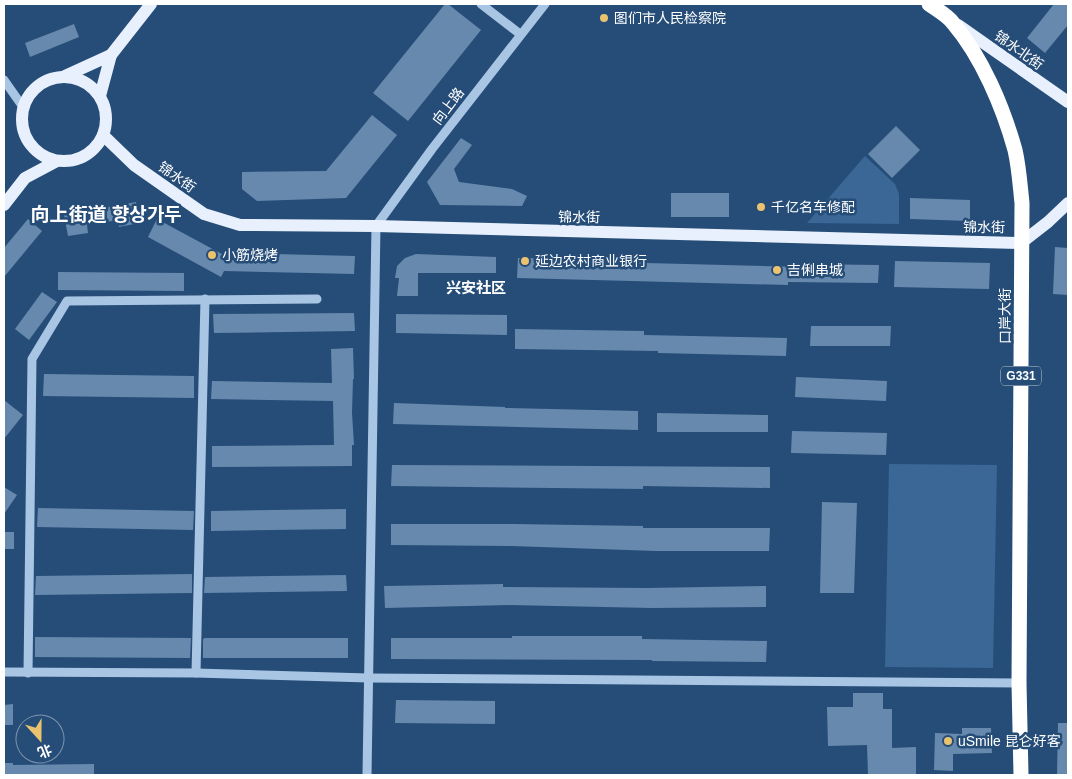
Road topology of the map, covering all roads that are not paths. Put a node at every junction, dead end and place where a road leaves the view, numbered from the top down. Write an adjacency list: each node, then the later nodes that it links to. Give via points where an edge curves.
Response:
1 (151, 4): 7 (main road)
2 (481, 4): 6 (street)
3 (545, 4): 6 (street, 向上路)
4 (929, 4): 5 (highway, 口岸大街 / G331)
5 (952, 21): 11 (main road, 锦水北街); 18 (highway, 口岸大街 / G331, via 986,74 1015,150 1022,202)
6 (520, 34): 17 (street, 向上路)
7 (111, 55): 8 (main road); 10 (main road)
8 (65, 76): 10 (main road, via 91,85); 12 (main road, via 39,84)
9 (4, 80): 12 (street)
10 (100, 96): 13 (main road, via 107,122)
11 (1068, 102)
12 (23, 107): 14 (main road, via 22,121 28,141 44,156)
13 (103, 135): 14 (main road, via 85,156); 17 (main road, 锦水街, via 134,165 204,214 240,225)
14 (57, 161): 16 (main road, via 25,178)
15 (1068, 203): 18 (main road, 锦水街)
16 (4, 205)
17 (376, 226): 18 (main road, 锦水街); 24 (street)
18 (1021, 243): 25 (highway, 口岸大街 / G331)
19 (317, 299): 20 (street)
20 (205, 300): 22 (street, via 67,301 32,359); 23 (street)
21 (4, 672): 22 (street)
22 (28, 672): 23 (street)
23 (196, 673): 24 (street)
24 (369, 678): 25 (street); 26 (street)
25 (1020, 683): 27 (highway, 口岸大街 / G331)
26 (367, 775)
27 (1021, 775)

